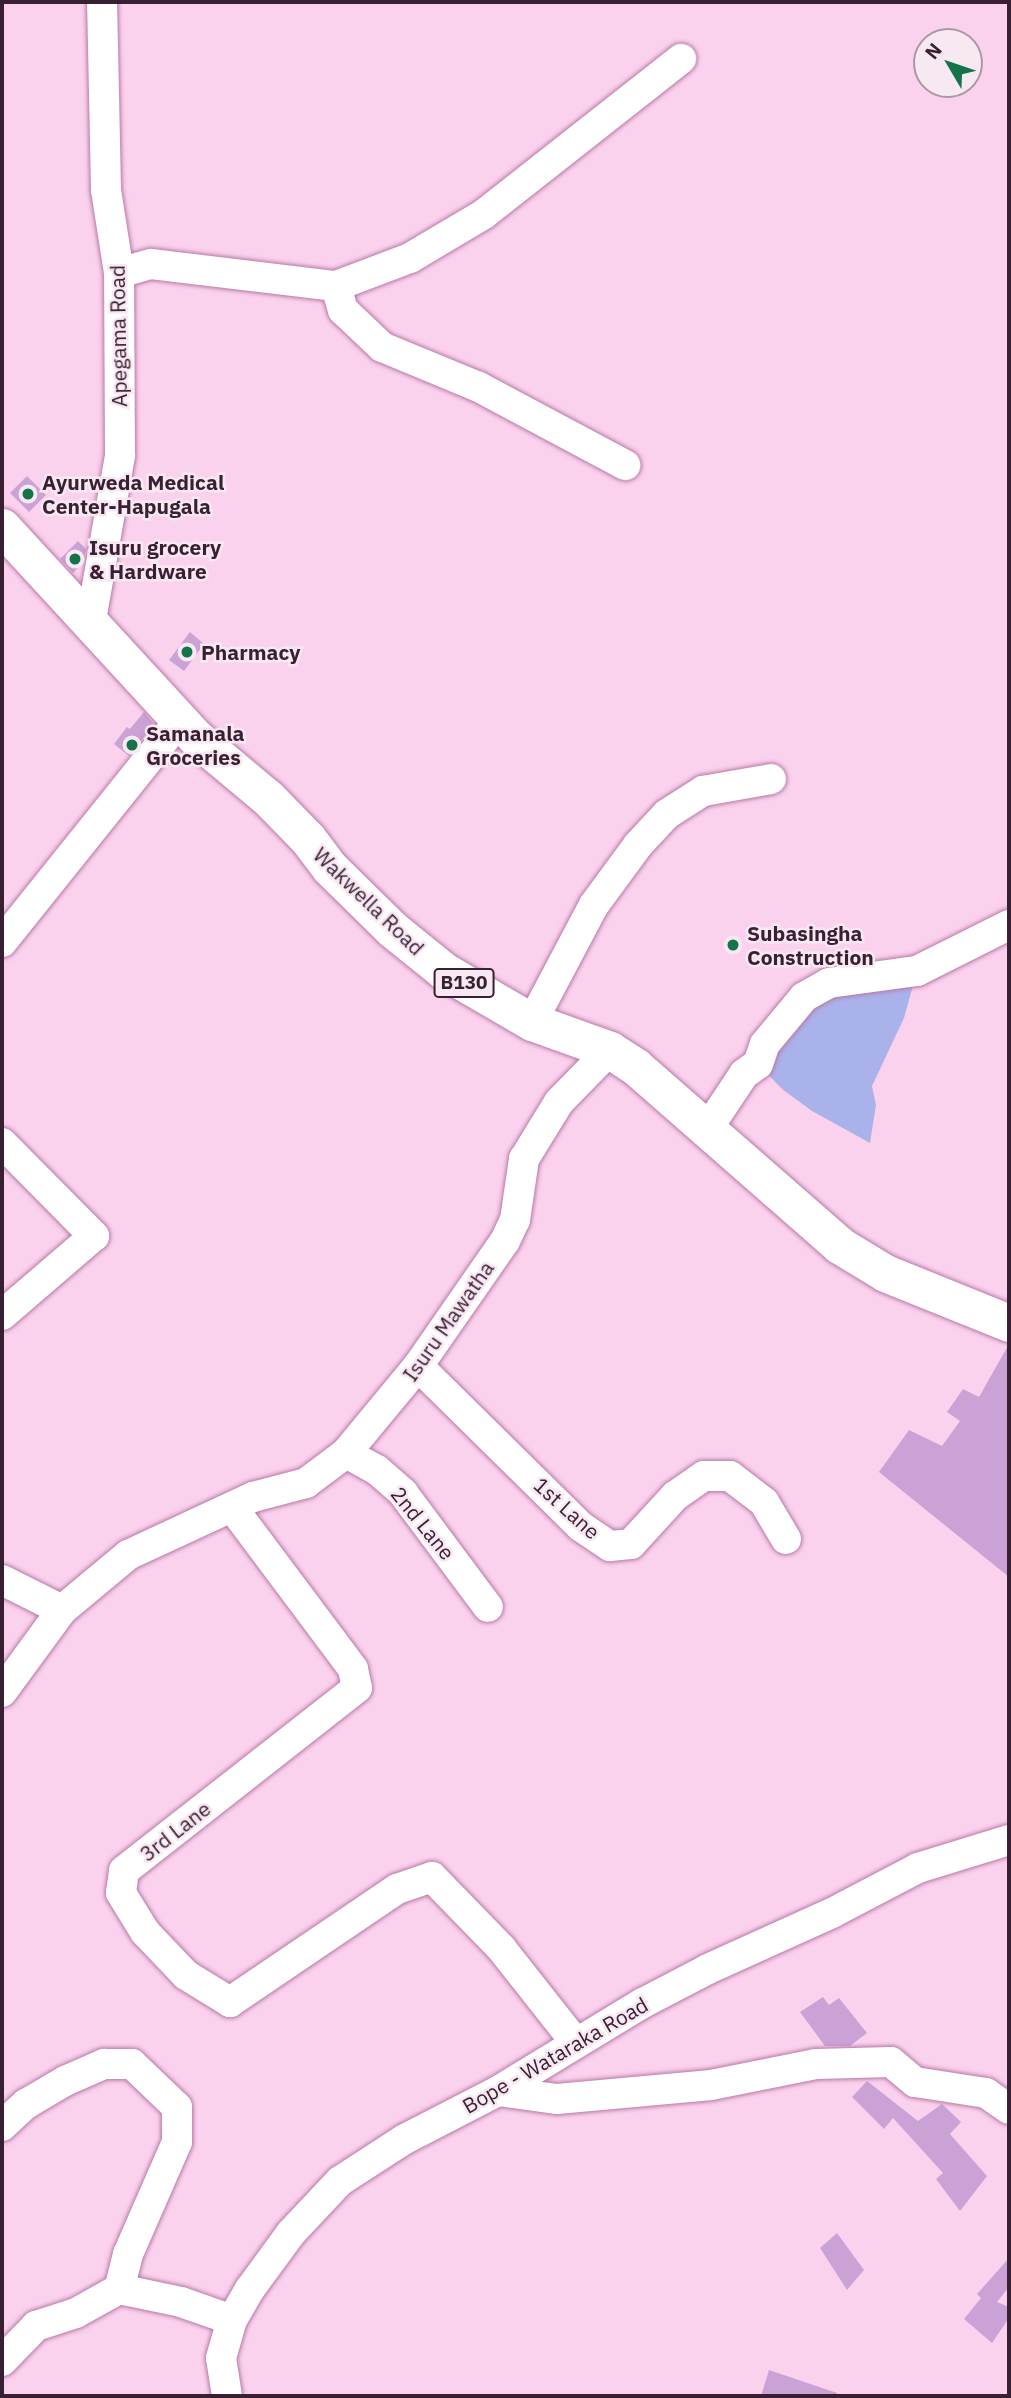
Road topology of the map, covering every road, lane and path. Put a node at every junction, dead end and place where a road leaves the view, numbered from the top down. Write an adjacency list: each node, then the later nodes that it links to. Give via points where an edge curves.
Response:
1 (102, 2): 3 (street, Apegama Road, via 106,190)
2 (681, 59): 4 (street, via 484,214 410,258)
3 (119, 274): 4 (street, via 151,264); 7 (street, Apegama Road, via 120,456)
4 (336, 285): 5 (street, via 343,310 382,347 479,387)
5 (625, 464)
6 (2, 527): 7 (main road, Wakwella Road / B130)
7 (90, 626): 8 (main road, Wakwella Road / B130)
8 (180, 720): 11 (street); 12 (main road, Wakwella Road / B130, via 268,798 328,867 392,929 444,971)
9 (771, 779): 12 (street, via 703,791 667,814 594,905)
10 (1009, 925): 14 (street, via 917,971 829,983 804,997 765,1044 758,1064 744,1074)
11 (2, 942)
12 (532, 1022): 13 (main road, Wakwella Road / B130)
13 (610, 1050): 14 (main road, Wakwella Road / B130); 18 (street, Isuru Mawatha, via 559,1102 524,1159 515,1220 505,1241)
14 (708, 1128): 17 (main road, Wakwella Road / B130, via 839,1245 885,1273)
15 (2, 1143): 16 (street, via 94,1236)
16 (2, 1315)
17 (1009, 1323)
18 (418, 1366): 19 (street, Isuru Mawatha); 21 (street, 1st Lane, via 580,1526 610,1546 631,1544 675,1496 704,1476 730,1476 765,1502)
19 (346, 1453): 20 (street, Isuru Mawatha, via 306,1483 253,1497); 23 (street, 2nd Lane, via 377,1470 403,1493)
20 (220, 1513): 24 (street, Isuru Mawatha, via 128,1555); 27 (street, 3rd Lane, via 353,1670 356,1688 124,1871 121,1893 145,1932 186,1975 230,2002 397,1889 432,1877 501,1948)
21 (786, 1539)
22 (2, 1580): 24 (street)
23 (488, 1607)
24 (62, 1610): 25 (street, Isuru Mawatha)
25 (2, 1692)
26 (1009, 1840): 27 (street, Bope - Wataraka Road, via 918,1868 708,1969)
27 (576, 2043): 28 (street, Bope - Wataraka Road)
28 (498, 2091): 29 (street, via 557,2099 711,2085 816,2064 891,2062 915,2082 986,2093); 32 (street, Bope - Wataraka Road, via 405,2139 340,2181 291,2233)
29 (1009, 2109)
30 (2, 2126): 31 (street, via 26,2104 104,2064 132,2064 177,2107 177,2141 128,2254)
31 (119, 2289): 32 (street, via 181,2302); 33 (street, via 76,2314 36,2326)
32 (232, 2320): 34 (street, Bope - Wataraka Road, via 221,2358)
33 (2, 2361)
34 (227, 2396)

